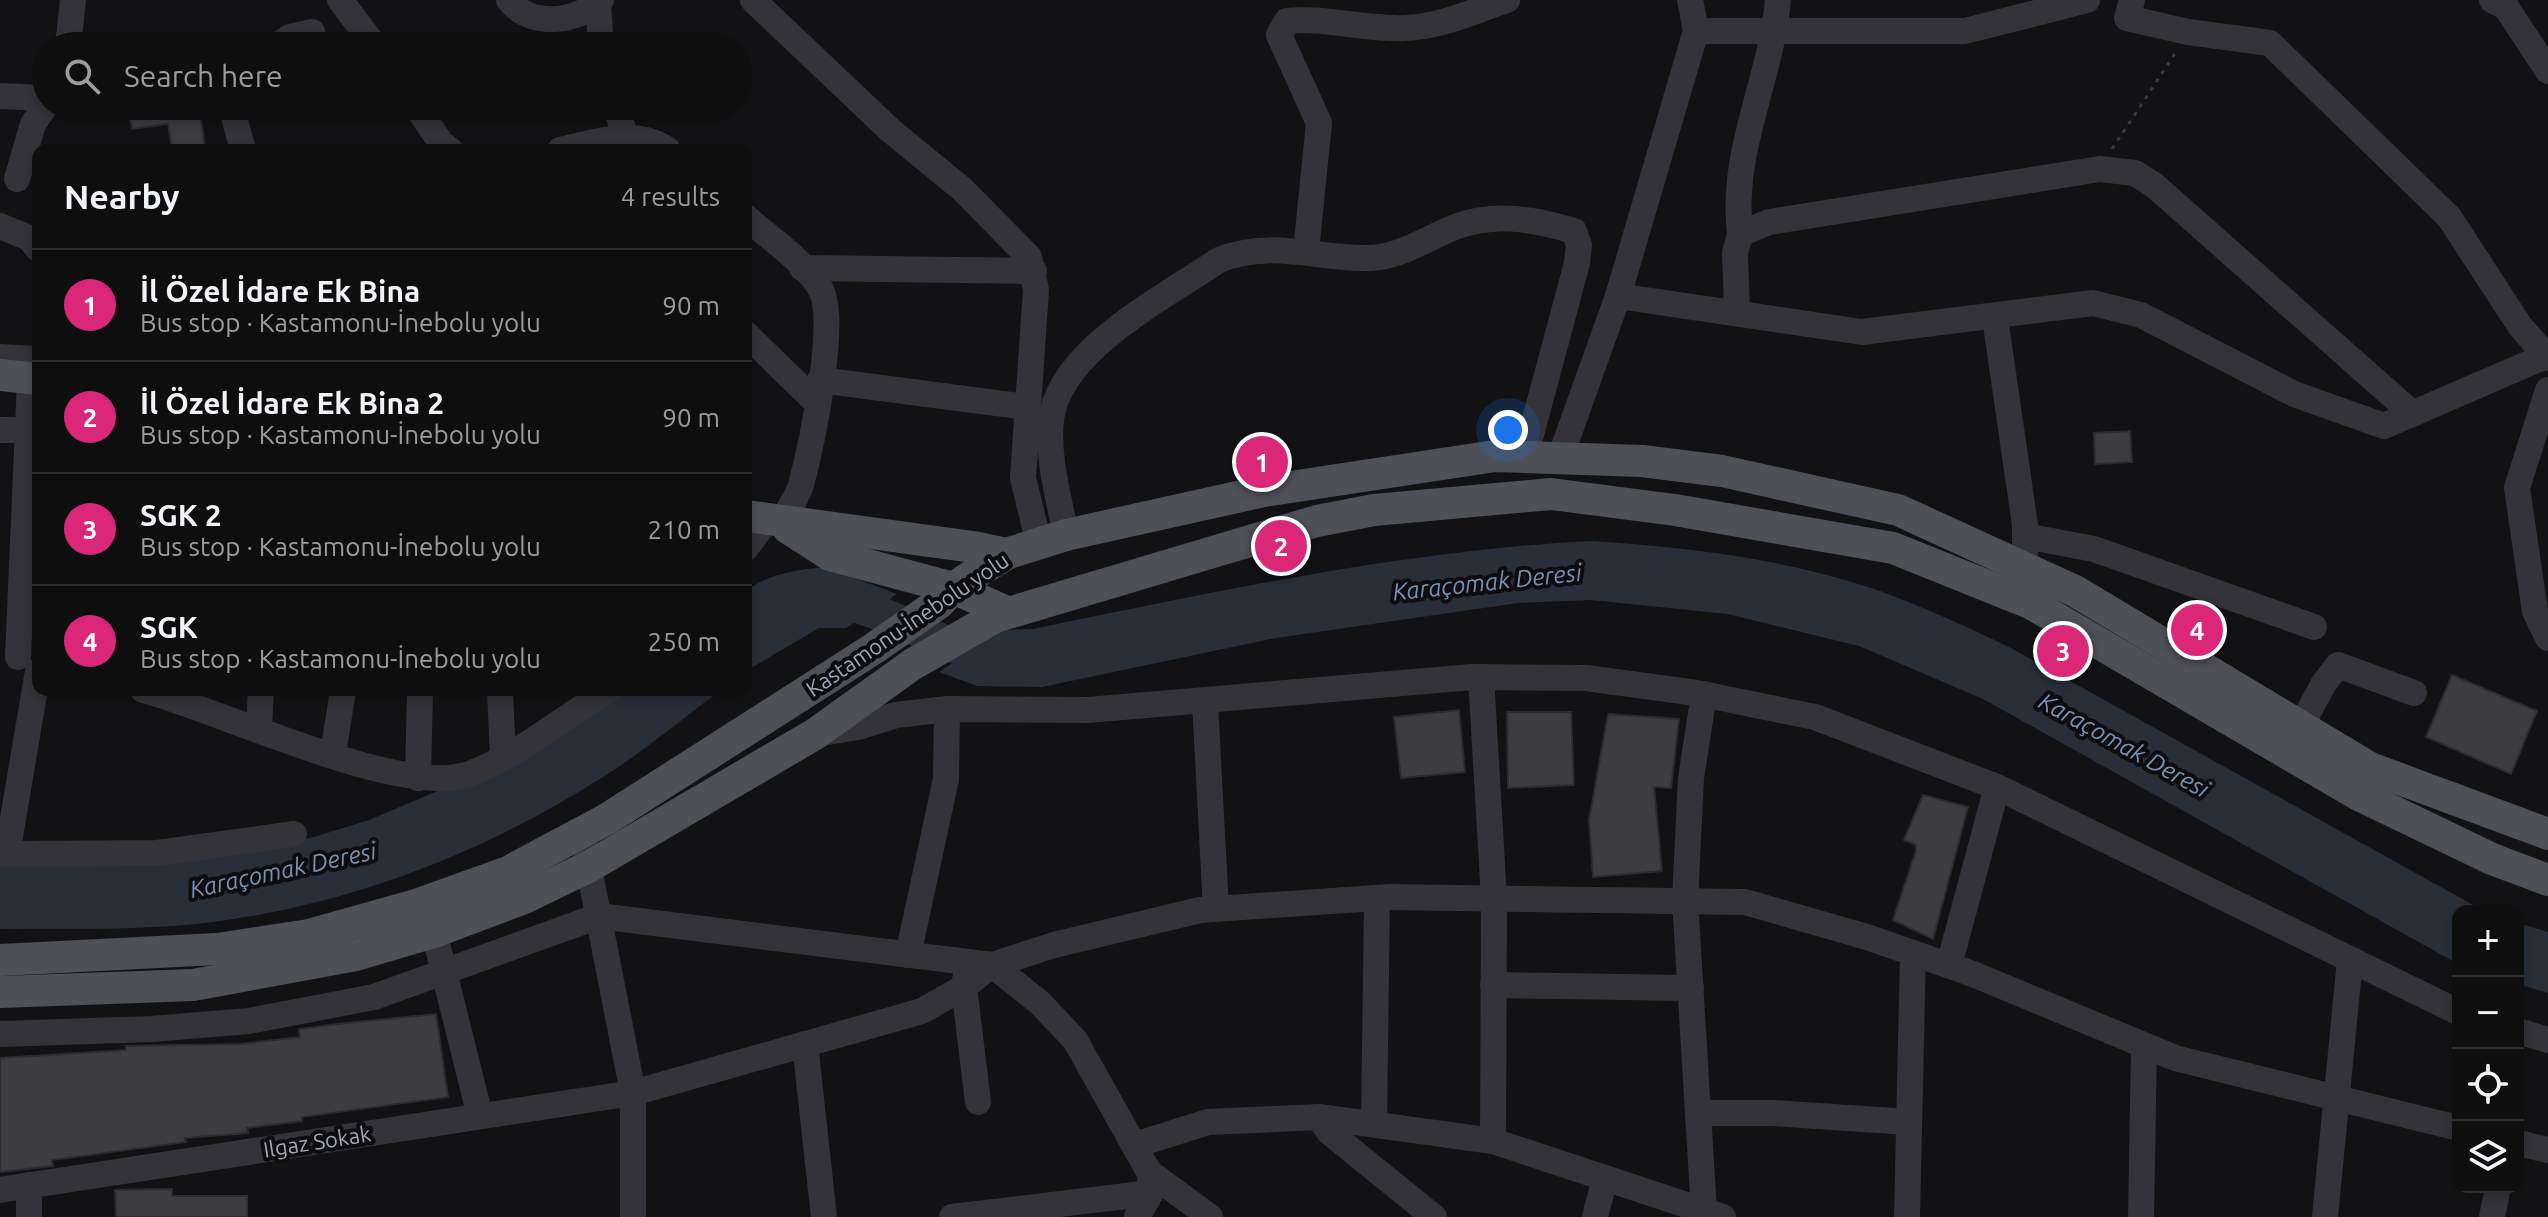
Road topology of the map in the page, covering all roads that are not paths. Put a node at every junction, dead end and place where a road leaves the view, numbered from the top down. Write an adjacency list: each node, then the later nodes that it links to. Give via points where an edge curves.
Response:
1 (73, 0): 14 (street)
2 (340, 0): 15 (street)
3 (509, 0): 9 (street, via 534,20 579,13)
4 (753, 0): 36 (street, via 890,130 962,189 1021,246)
5 (1507, 0): 34 (street, via 1427,27 1287,21 1279,35 1319,123)
6 (1690, 0): 13 (street)
7 (1778, 0): 12 (street)
8 (2084, 1): 11 (street); 12 (street, via 1965,31)
9 (599, 2): 16 (street)
10 (2507, 2): 17 (street)
11 (2129, 9): 41 (street, via 2188,32 2270,43 2449,217 2520,326)
12 (1775, 30): 13 (street); 32 (street, via 1742,151)
13 (1696, 31): 37 (street)
14 (70, 32)
15 (364, 32)
16 (600, 32)
17 (2548, 71)
18 (0, 96): 19 (street)
19 (32, 97)
20 (36, 120): 29 (street)
21 (235, 120): 25 (street)
22 (427, 120): 26 (street)
23 (620, 120): 24 (street)
24 (626, 137): 27 (street); 28 (street)
25 (241, 144)
26 (445, 144)
27 (590, 144)
28 (657, 144)
29 (18, 179)
30 (752, 222): 35 (street)
31 (0, 226): 33 (street)
32 (1740, 234): 38 (street, via 1735,253); 47 (street, via 1769,222 2100,169 2135,173)
33 (32, 242)
34 (1306, 251): 50 (street, via 1369,258 1397,253 1493,216 1574,231 1577,263); 56 (street, via 1281,248 1219,260 1095,346 1068,376 1056,395 1050,444)
35 (802, 268): 36 (street); 45 (street, via 827,307)
36 (1034, 271): 46 (street, via 1035,327)
37 (1618, 296): 38 (street); 51 (street)
38 (1737, 312): 39 (street, via 1862,332)
39 (1995, 318): 47 (street, via 2093,303 2141,315 2294,394 2384,426); 55 (street)
40 (752, 339): 45 (street)
41 (2548, 356): 47 (street)
42 (0, 357): 43 (street)
43 (27, 370): 49 (street)
44 (2548, 390): 65 (street, via 2517,488 2535,611)
45 (818, 391): 46 (street); 54 (street, via 800,488)
46 (1026, 407): 56 (street, via 1023,478)
47 (2413, 414)
48 (0, 430): 49 (street)
49 (27, 430): 53 (street)
50 (1525, 457): 51 (main road, Kastamonu-İnebolu yolu); 52 (main road, Kastamonu-İnebolu yolu, via 1480,458)
51 (1560, 458): 60 (main road, Kastamonu-İnebolu yolu, via 1669,464 1818,490 1898,510)
52 (1177, 509): 56 (main road, Kastamonu-İnebolu yolu); 59 (main road)
53 (31, 511): 66 (street)
54 (765, 520): 57 (street); 58 (main road); 62 (main road, via 830,555)
55 (2025, 536): 60 (street); 64 (street, via 2094,549)
56 (1062, 538): 58 (main road, Kastamonu-İnebolu yolu); 61 (main road, via 1093,543 1098,554)
57 (752, 539)
58 (1006, 554): 62 (main road, Kastamonu-İnebolu yolu)
59 (1189, 557): 61 (main road); 91 (main road, via 1374,510 1551,494 1893,548 2032,604 2357,794)
60 (2025, 569): 78 (main road, Kastamonu-İnebolu yolu, via 2075,591)
61 (1094, 585): 63 (main road)
62 (946, 596): 63 (main road); 86 (main road, Kastamonu-İnebolu yolu, via 873,649)
63 (994, 618): 80 (main road, via 913,664)
64 (2314, 627)
65 (2548, 638)
66 (23, 661): 83 (street)
67 (1481, 677): 69 (street, via 1586,678); 76 (street); 93 (street)
68 (2414, 693): 78 (street, via 2338,665)
69 (1704, 694): 85 (street, via 1815,717); 94 (street, via 1691,778)
70 (181, 696): 79 (street)
71 (261, 696): 79 (street)
72 (342, 696): 81 (street)
73 (420, 696): 84 (street)
74 (500, 696): 82 (street)
75 (577, 699): 82 (street)
76 (1205, 703): 77 (street, via 1088,710); 95 (street)
77 (947, 709): 80 (street); 99 (street, via 946,779)
78 (2301, 726): 88 (main road, Kastamonu-İnebolu yolu, via 2370,768)
79 (259, 729): 81 (street)
80 (815, 734): 90 (main road)
81 (333, 754): 84 (street)
82 (503, 758): 84 (street, via 466,775)
83 (11, 763): 89 (street)
84 (418, 778)
85 (1997, 787): 101 (street); 102 (street)
86 (581, 833): 90 (street); 100 (main road, Kastamonu-İnebolu yolu, via 508,872 309,935 217,949)
87 (294, 834): 89 (street, via 157,853)
88 (2548, 834)
89 (4, 854)
90 (590, 866): 96 (street); 97 (main road)
91 (2548, 880)
92 (1377, 898): 93 (street); 95 (street); 121 (street)
93 (1494, 898): 94 (street); 105 (street)
94 (1685, 900): 98 (street, via 1776,909); 106 (street)
95 (1216, 909): 104 (street, via 1112,930)
96 (599, 916): 99 (street); 103 (street); 114 (street)
97 (434, 932): 103 (street); 107 (main road, via 356,955 193,985)
98 (1913, 953): 102 (street); 120 (street)
99 (908, 955): 104 (street)
100 (0, 960)
101 (2350, 960): 108 (street); 115 (street)
102 (1949, 965): 113 (street)
103 (443, 972): 110 (street, via 374,997 249,1021); 118 (street)
104 (974, 972): 112 (street, Ilgaz Sokak, via 922,1011); 116 (street); 125 (street, via 1039,1002 1075,1040)
105 (1493, 985): 106 (street); 123 (street)
106 (1691, 988): 117 (street)
107 (0, 992)
108 (2452, 1009)
109 (2524, 1033): 111 (street)
110 (0, 1034)
111 (2548, 1040)
112 (805, 1044): 114 (street, Ilgaz Sokak); 136 (street)
113 (2144, 1047): 115 (street); 143 (street)
114 (633, 1093): 118 (street, Ilgaz Sokak); 135 (street)
115 (2335, 1097): 122 (street); 144 (street)
116 (978, 1102)
117 (1698, 1113): 120 (street); 133 (street)
118 (480, 1116): 129 (street, Ilgaz Sokak)
119 (1319, 1117): 121 (street); 125 (street, via 1208,1122); 140 (street, via 1329,1132)
120 (1909, 1122): 142 (street)
121 (1374, 1124): 123 (street)
122 (2452, 1126)
123 (1493, 1141): 127 (street)
124 (2524, 1144): 126 (street)
125 (1135, 1145): 128 (street)
126 (2548, 1150)
127 (1605, 1178): 133 (street); 141 (street)
128 (1150, 1183): 132 (street); 138 (street); 139 (street)
129 (29, 1185): 130 (street, Ilgaz Sokak); 134 (street)
130 (0, 1190)
131 (2497, 1193): 145 (street)
132 (1041, 1212): 137 (street)
133 (1713, 1214)
134 (29, 1217)
135 (633, 1217)
136 (824, 1217)
137 (952, 1217)
138 (1137, 1217)
139 (1210, 1217)
140 (1434, 1217)
141 (1595, 1217)
142 (1907, 1217)
143 (2141, 1217)
144 (2325, 1217)
145 (2492, 1217)

